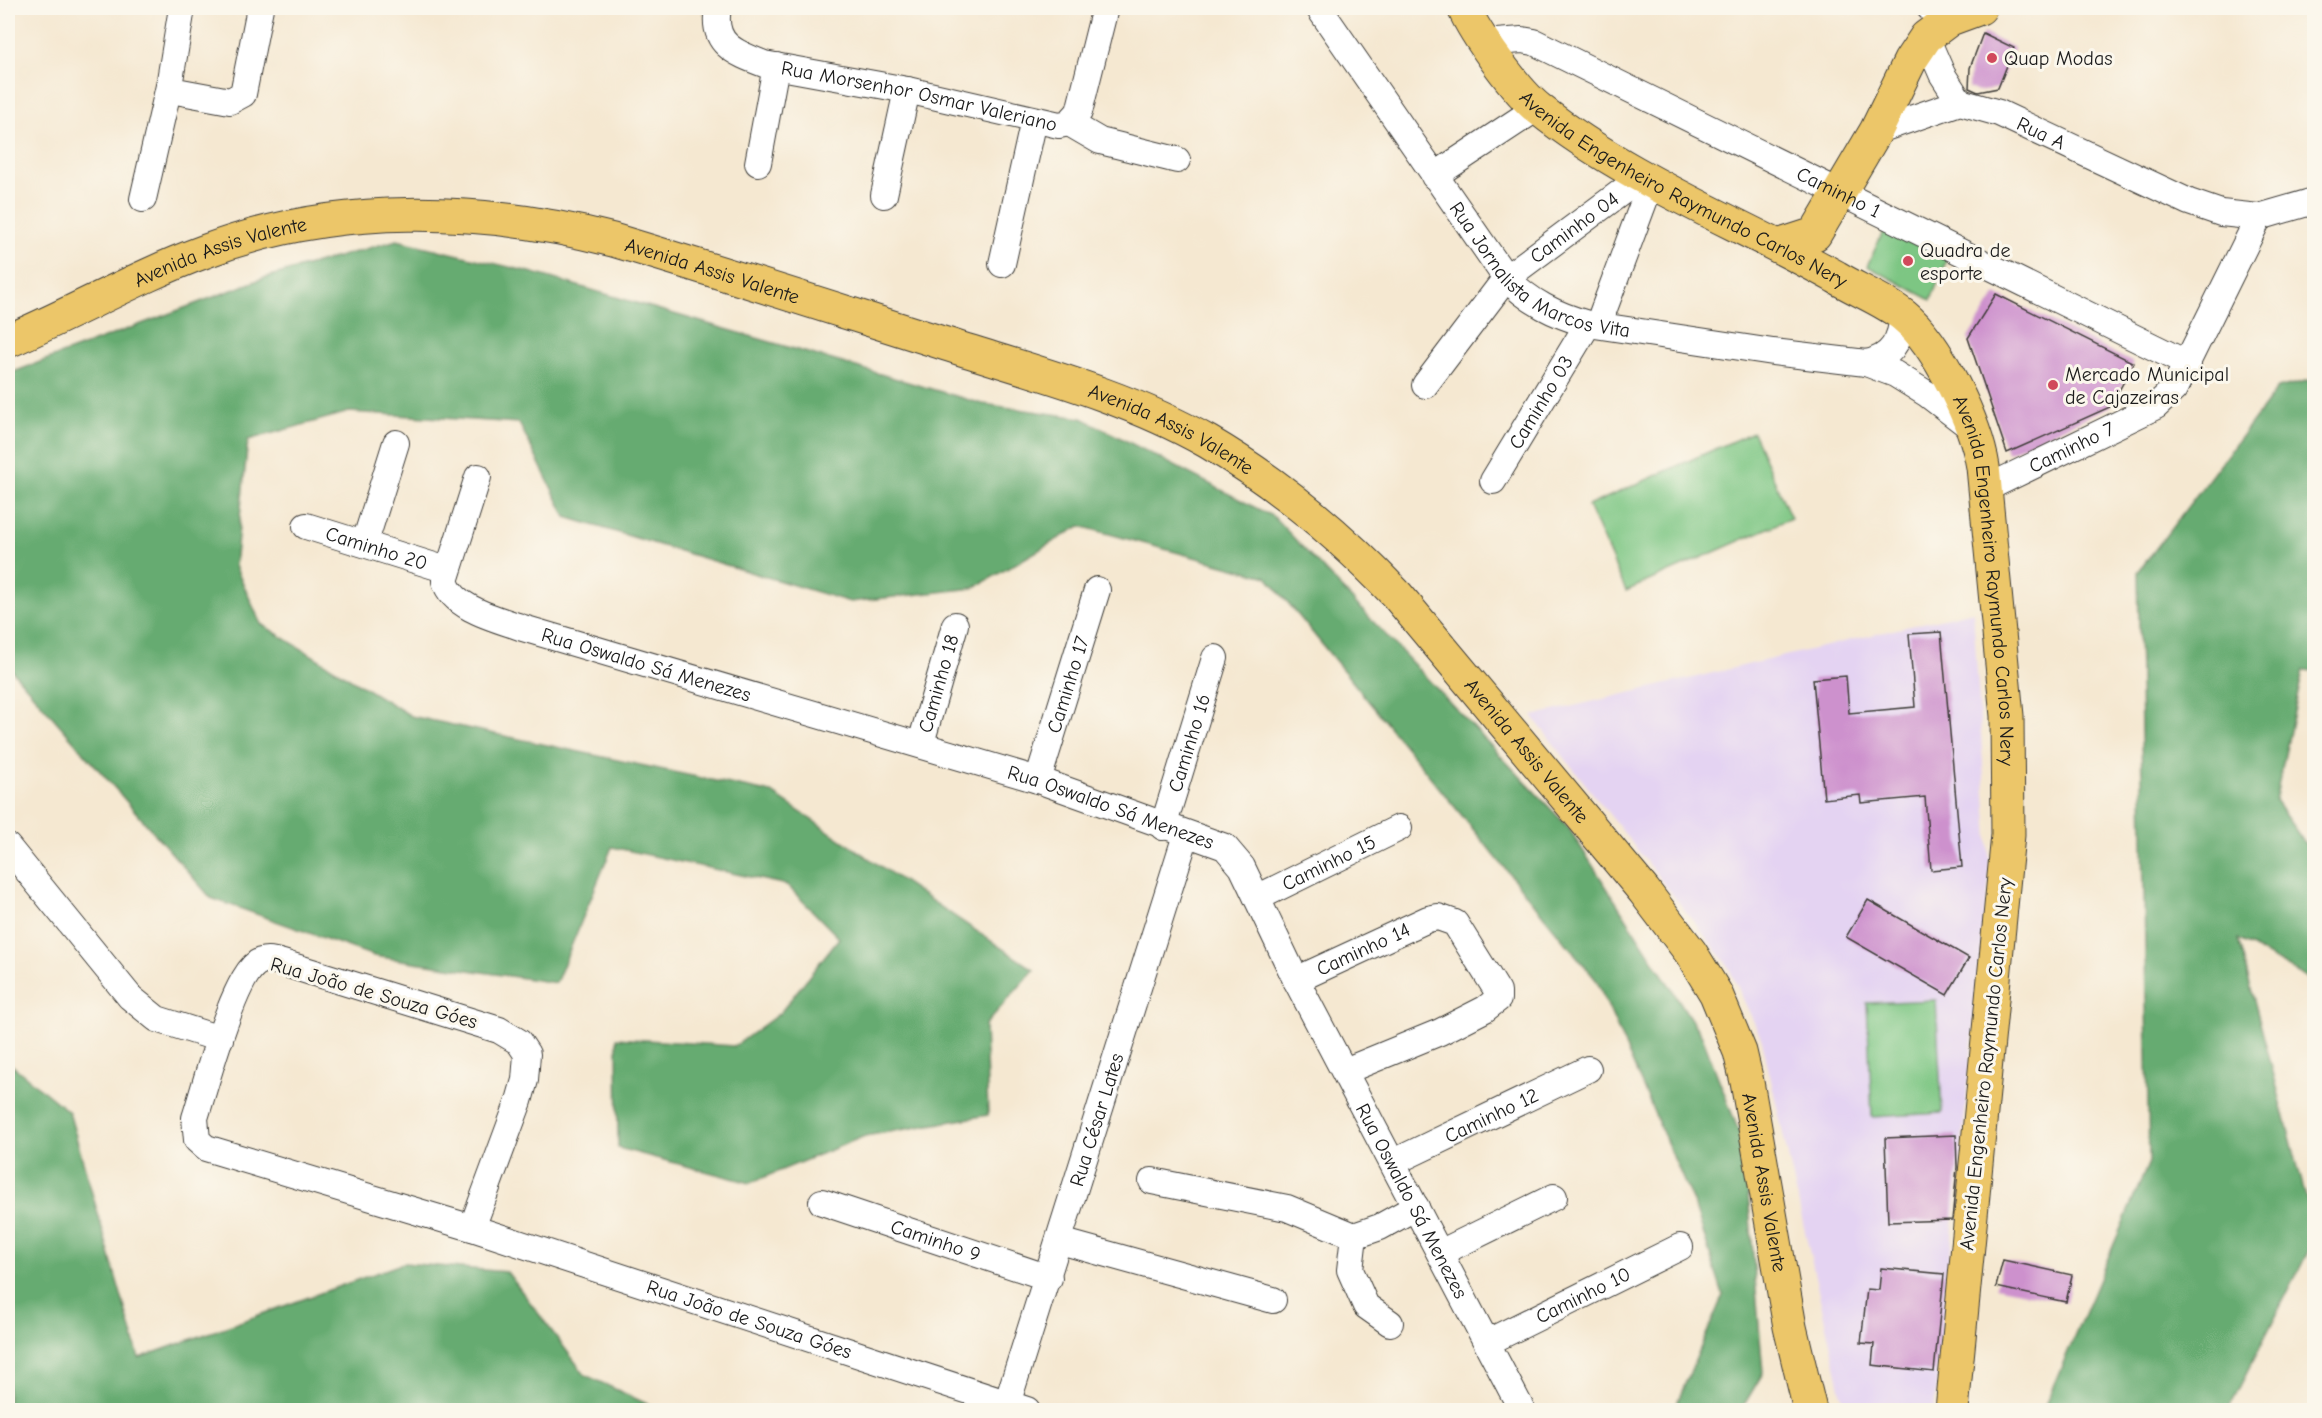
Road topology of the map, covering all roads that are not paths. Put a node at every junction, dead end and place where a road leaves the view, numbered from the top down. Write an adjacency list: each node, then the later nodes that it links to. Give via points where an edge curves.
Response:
1 (182, 8): 11 (street)
2 (260, 8): 11 (street, via 243,94 238,98 214,99 176,91)
3 (718, 8): 10 (street, Rua Morsenhor Osmar Valeriano, via 716,20 725,44 744,57)
4 (1105, 8): 16 (street, Rua Morsenhor Osmar Valeriano, via 1079,112)
5 (1319, 8): 20 (street, Rua Jornalista Marcos Vita)
6 (1464, 8): 9 (main road, Avenida Engenheiro Raymundo Carlos Nery)
7 (1980, 8): 8 (main road)
8 (1935, 21): 13 (street, via 1942,74); 17 (main road, via 1910,61)
9 (1484, 43): 14 (main road, Avenida Engenheiro Raymundo Carlos Nery); 22 (street, Caminho 1, via 1534,42)
10 (776, 66): 12 (street, Rua Morsenhor Osmar Valeriano); 19 (street)
11 (171, 74): 24 (street)
12 (907, 90): 15 (street, Rua Morsenhor Osmar Valeriano); 23 (street)
13 (1960, 102): 17 (street); 26 (street, Rua A, via 1999,113 2189,202 2221,213)
14 (1537, 108): 20 (street); 21 (main road, Avenida Engenheiro Raymundo Carlos Nery)
15 (1034, 120): 16 (street, Rua Morsenhor Osmar Valeriano); 29 (street)
16 (1069, 123): 18 (street, via 1100,141)
17 (1876, 131): 22 (main road)
18 (1177, 160)
19 (758, 163)
20 (1434, 176): 31 (street, Rua Jornalista Marcos Vita)
21 (1647, 178): 28 (main road, Avenida Engenheiro Raymundo Carlos Nery); 31 (street, Caminho 04); 33 (street, Caminho 03)
22 (1841, 192): 27 (main road); 36 (street, Caminho 1)
23 (884, 195)
24 (143, 198)
25 (2314, 201): 26 (street, Rua A)
26 (2259, 216): 36 (street, Caminho 7)
27 (1815, 234): 28 (main road); 30 (main road)
28 (1778, 246): 30 (main road, Avenida Engenheiro Raymundo Carlos Nery)
29 (1002, 264)
30 (1819, 268): 32 (main road, Avenida Engenheiro Raymundo Carlos Nery)
31 (1506, 278): 33 (street, Rua Jornalista Marcos Vita, via 1542,307); 37 (street, Caminho 04)
32 (1904, 315): 35 (street, via 1893,349); 38 (main road, Avenida Engenheiro Raymundo Carlos Nery, via 1945,371)
33 (1593, 324): 35 (street, Rua Jornalista Marcos Vita); 41 (street, Caminho 03)
34 (8, 341): 76 (main road, Avenida Assis Valente, via 184,260 258,234 353,216 497,218 613,240 1079,386 1208,442 1255,472 1302,510 1360,557 1397,595 1644,891 1691,953 1716,994 1740,1052 1754,1112 1790,1327)
35 (1866, 363): 38 (street, Rua Jornalista Marcos Vita, via 1895,374)
36 (2188, 364): 42 (street, Caminho 7, via 2174,389 2156,406)
37 (1425, 385)
38 (1974, 430): 42 (main road, Avenida Engenheiro Raymundo Carlos Nery)
39 (396, 442): 44 (street)
40 (478, 477): 45 (street)
41 (1493, 480)
42 (1985, 489): 77 (main road, Avenida Engenheiro Raymundo Carlos Nery, via 2007,716 2008,835)
43 (306, 526): 44 (street, Caminho 20)
44 (365, 542): 45 (street, Caminho 20)
45 (447, 570): 49 (street, Rua Oswaldo Sá Menezes, via 448,590 461,601 523,628)
46 (1097, 590): 50 (street, Caminho 17)
47 (955, 625): 49 (street, Caminho 18)
48 (1215, 658): 52 (street, Caminho 16)
49 (921, 743): 50 (street, Rua Oswaldo Sá Menezes)
50 (1038, 780): 52 (street, Rua Oswaldo Sá Menezes)
51 (1400, 828): 54 (street, Caminho 15)
52 (1175, 831): 54 (street, Rua Oswaldo Sá Menezes, via 1225,847 1242,867); 66 (street, Rua César Lates)
53 (8, 848): 56 (street, via 130,997 157,1019)
54 (1257, 898): 55 (street, Rua Oswaldo Sá Menezes)
55 (1296, 980): 58 (street, Rua Oswaldo Sá Menezes); 58 (street, Caminho 14, via 1438,917 1455,923 1498,992 1493,1004 1440,1032)
56 (220, 1040): 64 (street, Rua João de Souza Góes, via 195,1118 197,1140 206,1148); 64 (street, Rua João de Souza Góes, via 244,976 261,961 271,960 464,1018 500,1030 519,1042 527,1054 525,1080)
57 (1588, 1068): 59 (street, Caminho 12)
58 (1345, 1071): 59 (street, Rua Oswaldo Sá Menezes)
59 (1394, 1162): 63 (street, Rua Oswaldo Sá Menezes)
60 (1152, 1181): 65 (street, via 1287,1208)
61 (1554, 1197): 68 (street)
62 (822, 1202): 69 (street, Caminho 9)
63 (1416, 1207): 65 (street); 68 (street, Rua Oswaldo Sá Menezes)
64 (472, 1228): 73 (street, Rua João de Souza Góes)
65 (1354, 1236): 71 (street, via 1350,1270 1366,1306)
66 (1060, 1241): 69 (street, Rua César Lates); 70 (street)
67 (1680, 1247): 72 (street, Caminho 10)
68 (1440, 1253): 72 (street, Rua Oswaldo Sá Menezes)
69 (1049, 1278): 74 (street, Rua César Lates)
70 (1273, 1300)
71 (1390, 1323)
72 (1488, 1342): 75 (street, Rua Oswaldo Sá Menezes)
73 (973, 1402): 74 (street, Rua João de Souza Góes)
74 (1017, 1407)
75 (1522, 1410)
76 (1810, 1410)
77 (1952, 1410)

